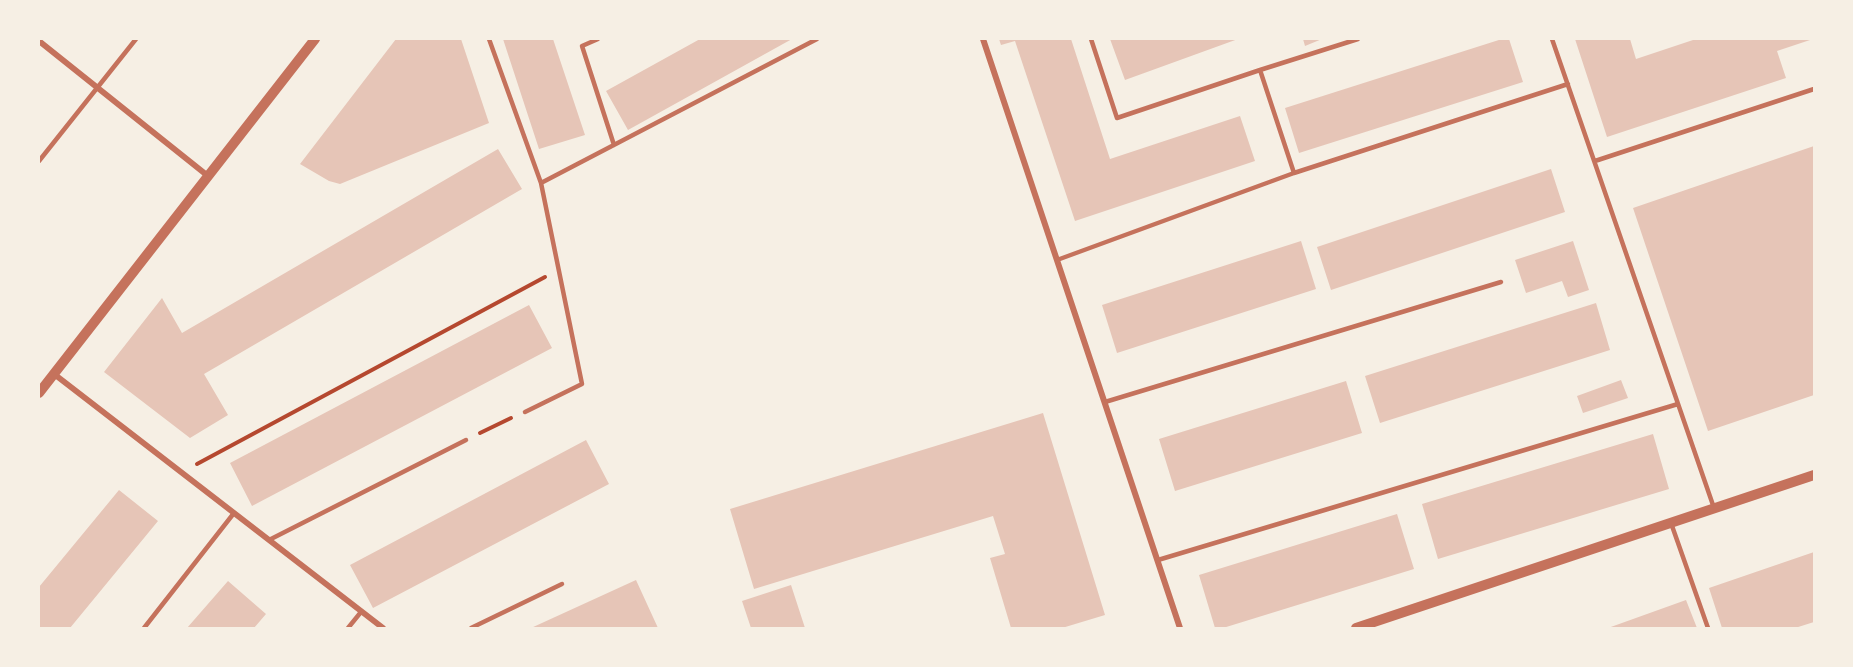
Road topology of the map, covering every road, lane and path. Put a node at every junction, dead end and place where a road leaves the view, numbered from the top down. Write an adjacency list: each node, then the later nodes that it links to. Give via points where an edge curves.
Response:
1 (136, 39): 13 (lane)
2 (315, 39): 19 (street)
3 (489, 39): 20 (lane)
4 (598, 39): 15 (lane, via 582,46)
5 (817, 39): 15 (lane)
6 (983, 39): 21 (street)
7 (1091, 39): 11 (lane, via 1117,118)
8 (1358, 39): 11 (lane)
9 (1552, 39): 12 (lane)
10 (39, 41): 13 (street)
11 (1260, 70): 18 (lane)
12 (1568, 84): 16 (lane); 18 (lane)
13 (97, 88): 17 (lane); 19 (street)
14 (1814, 89): 16 (lane)
15 (614, 145): 20 (lane)
16 (1595, 160): 27 (lane)
17 (39, 161)
18 (1294, 173): 21 (lane)
19 (208, 176): 24 (street)
20 (541, 183): 22 (lane)
21 (1057, 260): 26 (street)
22 (559, 270): 28 (lane, via 582,384); 30 (path)
23 (1501, 282): 26 (lane)
24 (54, 374): 25 (street); 30 (street)
25 (39, 393)
26 (1105, 402): 36 (street)
27 (1678, 404): 32 (lane); 36 (lane)
28 (525, 412): 29 (path)
29 (465, 440): 35 (lane)
30 (181, 472): 33 (street)
31 (1814, 475): 32 (street)
32 (1714, 508): 34 (street)
33 (234, 513): 35 (street); 39 (lane)
34 (1670, 523): 44 (street); 45 (lane)
35 (269, 540): 38 (street)
36 (1158, 560): 43 (street)
37 (562, 584): 42 (lane)
38 (361, 612): 40 (lane); 41 (street)
39 (144, 628)
40 (348, 628)
41 (383, 628)
42 (471, 628)
43 (1180, 628)
44 (1356, 628)
45 (1708, 628)

